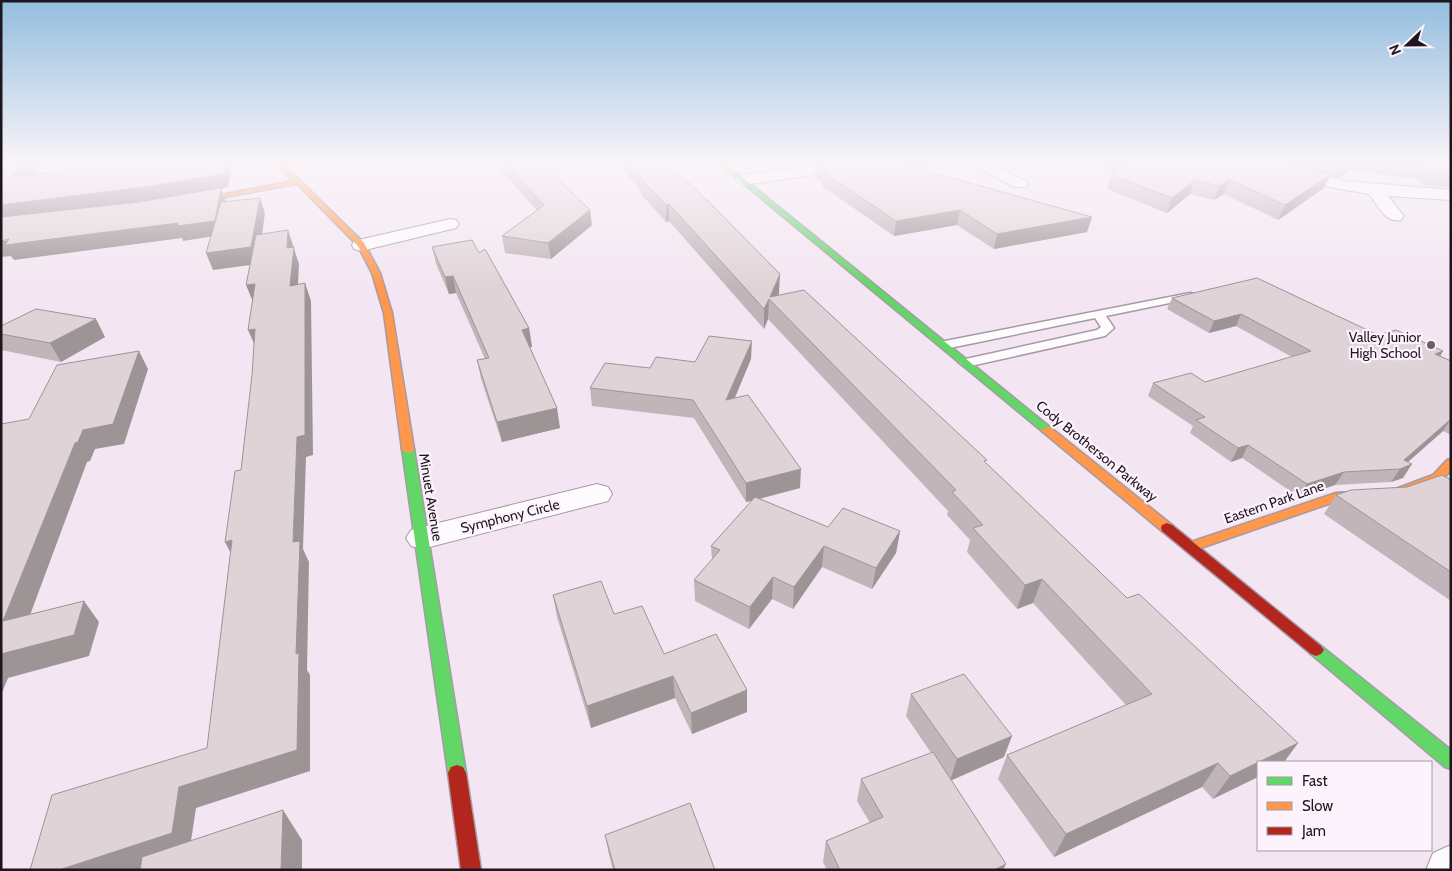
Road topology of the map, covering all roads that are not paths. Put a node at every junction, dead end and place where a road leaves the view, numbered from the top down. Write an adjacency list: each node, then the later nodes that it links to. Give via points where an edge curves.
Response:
1 (322, 206): 6 (street, Minuet Avenue)
2 (774, 206): 9 (street, Cody Brotherson Parkway)
3 (1387, 206): 4 (street)
4 (1395, 216)
5 (450, 224): 6 (street)
6 (360, 245): 13 (street, Minuet Avenue, via 376,273 388,313)
7 (1199, 294): 8 (lane)
8 (1098, 314): 9 (lane); 10 (lane, via 1108,328 1101,333)
9 (945, 345): 10 (street, Cody Brotherson Parkway)
10 (966, 363): 14 (street, Cody Brotherson Parkway)
11 (1451, 463): 14 (street, Eastern Park Lane, via 1437,478 1394,494 1336,496)
12 (597, 494): 13 (street, Symphony Circle)
13 (422, 538): 16 (street, Minuet Avenue)
14 (1190, 547): 15 (street, Cody Brotherson Parkway)
15 (1451, 761)
16 (471, 870)

